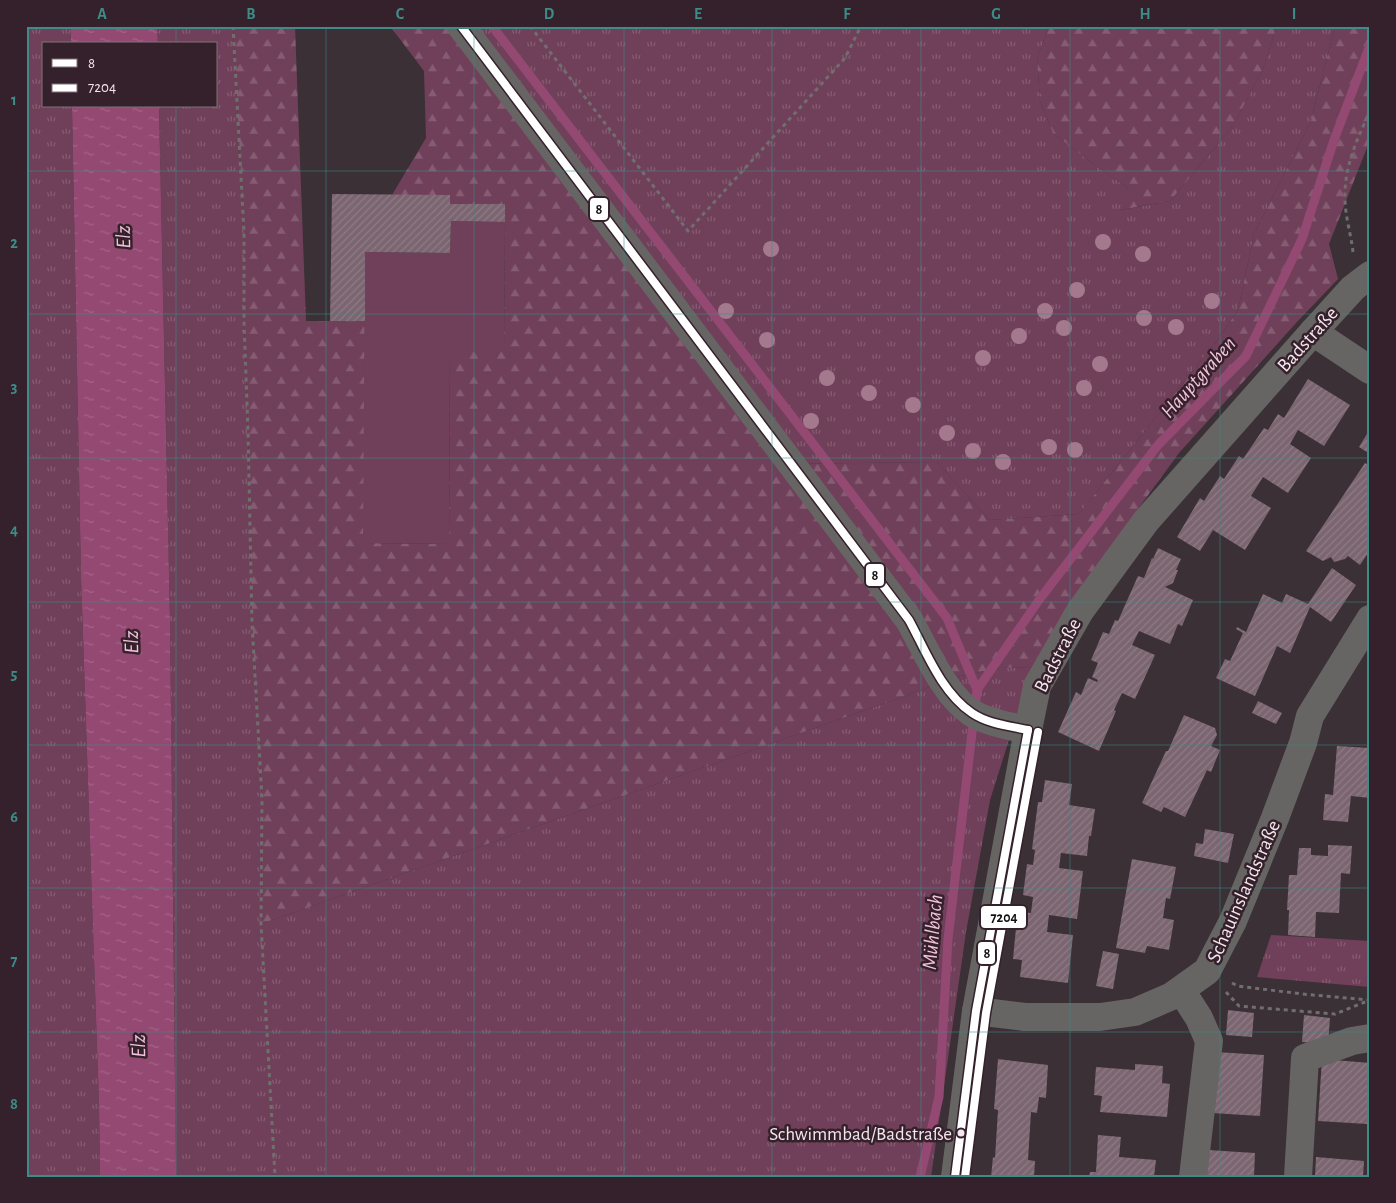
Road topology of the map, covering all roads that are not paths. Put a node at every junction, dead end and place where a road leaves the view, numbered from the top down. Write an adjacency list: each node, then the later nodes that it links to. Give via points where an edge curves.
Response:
1 (461, 26): 6 (street, via 909,620 942,680 960,704 973,714)
2 (1361, 281): 3 (street, Badstraße)
3 (1313, 332): 4 (street); 6 (street, Badstraße, via 1146,521 1080,611)
4 (1370, 370)
5 (1370, 619): 7 (street, Schauinslandstraße, via 1310,716 1275,818 1233,921 1207,971)
6 (1016, 728): 8 (street, Badstraße)
7 (1181, 990): 8 (street, Schauinslandstraße, via 1135,1012 1100,1017 1025,1016); 11 (street, via 1209,1041)
8 (976, 1011): 10 (street, Badstraße)
9 (1370, 1038): 12 (street, via 1352,1041 1306,1058)
10 (955, 1177)
11 (1193, 1177)
12 (1298, 1177)

